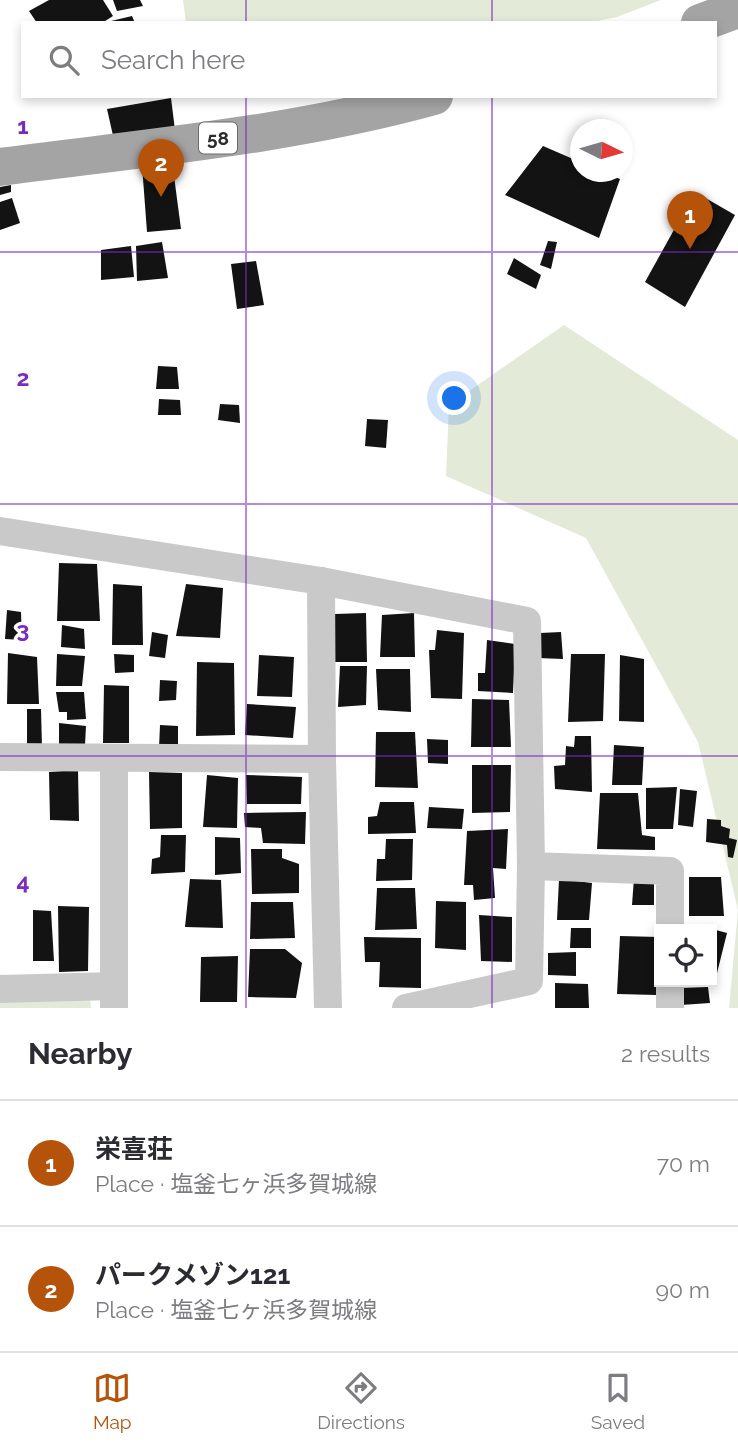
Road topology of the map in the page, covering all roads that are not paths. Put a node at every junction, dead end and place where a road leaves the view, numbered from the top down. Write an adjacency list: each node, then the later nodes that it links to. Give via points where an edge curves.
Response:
1 (738, 9): 2 (main road)
2 (705, 21)
3 (426, 98): 4 (main road, 58, via 271,131)
4 (0, 167)
5 (0, 531): 6 (street)
6 (321, 581): 9 (street); 10 (street, via 527,621)
7 (0, 757): 8 (street)
8 (114, 759): 9 (street); 14 (street)
9 (322, 759): 15 (street)
10 (531, 866): 11 (street, via 670,871); 16 (street, via 529,981)
11 (670, 924)
12 (670, 987): 17 (street)
13 (0, 989): 14 (street)
14 (114, 997)
15 (328, 1008)
16 (406, 1008)
17 (670, 1008)

